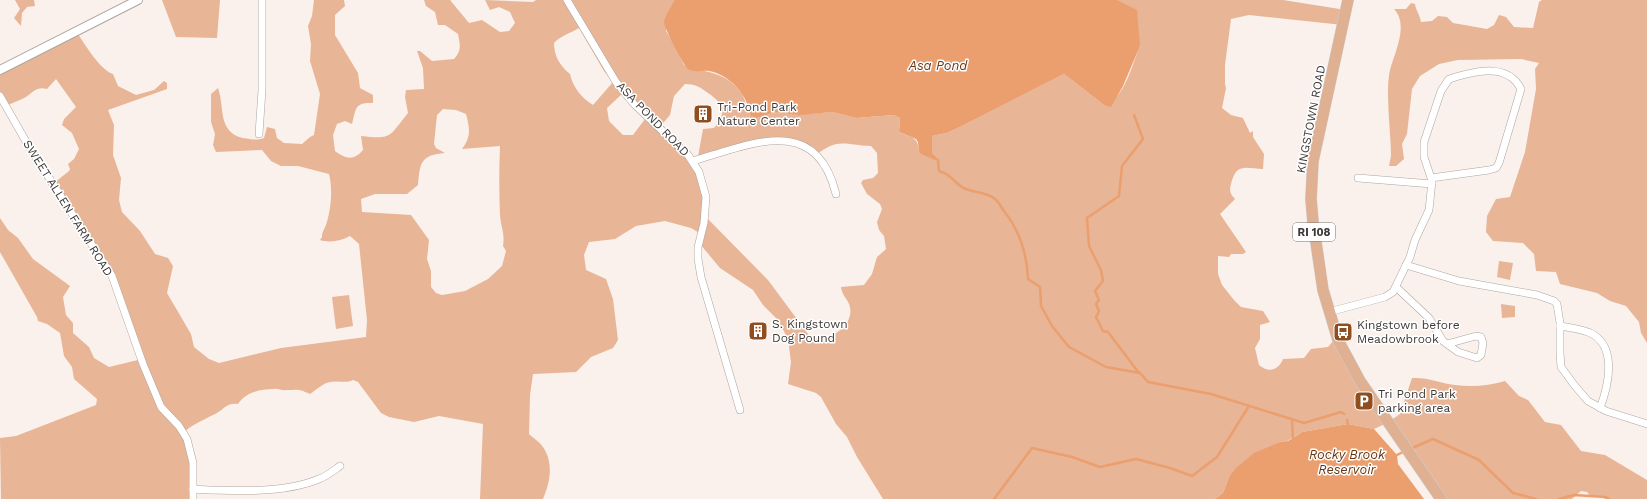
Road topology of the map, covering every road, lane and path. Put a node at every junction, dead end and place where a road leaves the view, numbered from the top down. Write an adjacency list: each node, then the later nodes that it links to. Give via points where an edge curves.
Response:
1 (138, 0): 5 (street)
2 (262, 0): 7 (street, via 262,90)
3 (567, 0): 8 (street, ASA POND ROAD, via 616,82 634,104)
4 (1348, 0): 14 (main road, KINGSTOWN ROAD / RI 108, via 1313,161 1312,199 1316,246)
5 (0, 70)
6 (0, 96): 21 (street, SWEET ALLEN FARM ROAD, via 28,145 112,276 158,403 187,439 193,463)
7 (259, 134)
8 (693, 161): 11 (street, via 761,142 788,142 805,147 822,160 833,181); 18 (street, ASA POND ROAD, via 704,184 706,197 704,223 698,247 701,277)
9 (1358, 178): 10 (street)
10 (1432, 181): 10 (street, via 1496,168 1521,89 1512,76 1500,71 1449,79 1441,91 1424,142 1424,157); 12 (street, via 1429,210)
11 (836, 194)
12 (1406, 266): 13 (street); 15 (street, via 1459,281 1537,294 1557,304)
13 (1396, 287): 14 (street, via 1385,297); 16 (street, via 1429,318)
14 (1329, 312): 23 (main road, KINGSTOWN ROAD / RI 108, via 1338,340 1360,381)
15 (1560, 326): 17 (street, via 1561,367 1588,401); 17 (street, via 1594,335 1608,356 1606,392)
16 (1447, 344): 16 (street, via 1458,352 1477,358 1481,355 1483,343 1481,337 1476,336)
17 (1600, 408): 19 (street)
18 (740, 410)
19 (1647, 424)
20 (340, 466): 21 (street, via 317,480 295,486 273,489)
21 (193, 489): 22 (street, SWEET ALLEN FARM ROAD)
22 (193, 499)
23 (1441, 499)

